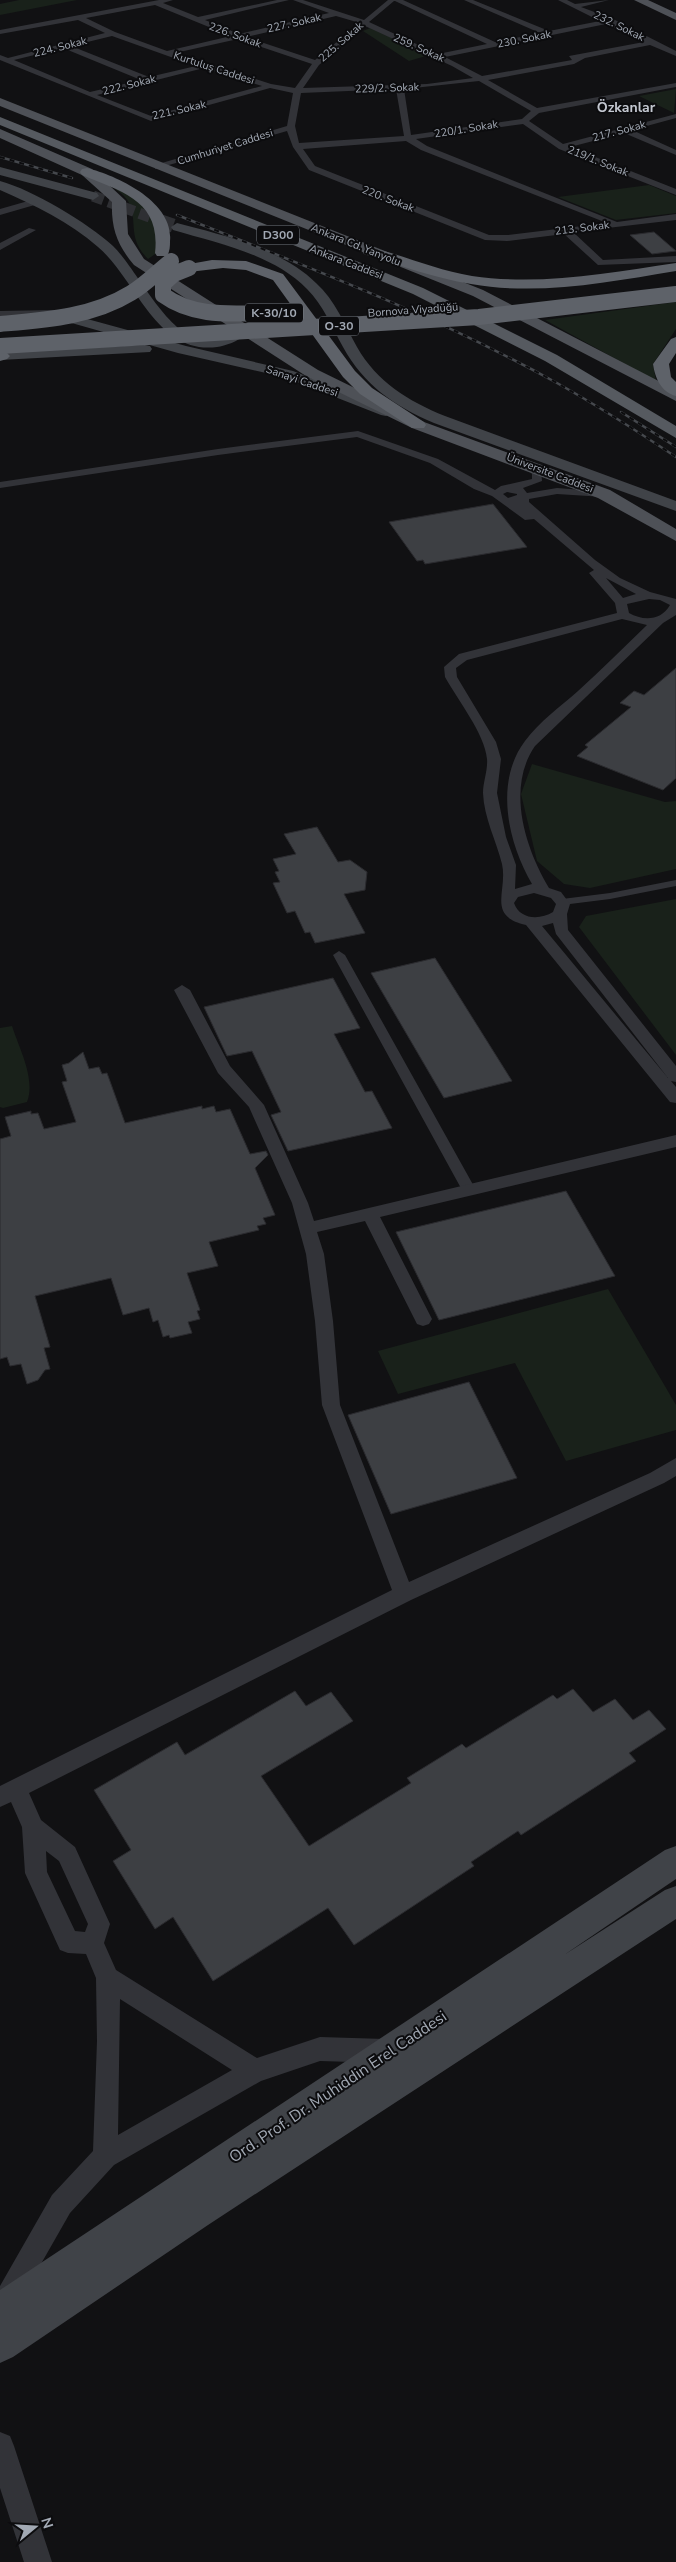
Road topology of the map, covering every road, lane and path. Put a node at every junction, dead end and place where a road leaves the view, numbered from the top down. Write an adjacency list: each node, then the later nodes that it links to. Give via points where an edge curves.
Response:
1 (170, 0): 11 (street)
2 (286, 0): 17 (street)
3 (296, 0): 14 (street, 259. Sokak)
4 (392, 0): 19 (street, 225. Sokak)
5 (398, 0): 25 (street)
6 (467, 0): 22 (street)
7 (561, 0): 12 (street, 232. Sokak)
8 (606, 0): 12 (street)
9 (639, 0): 16 (main road)
10 (656, 0): 13 (main road)
11 (156, 3): 15 (street); 17 (street, 226. Sokak)
12 (575, 6): 18 (street, 232. Sokak)
13 (676, 9)
14 (334, 14): 19 (street, 259. Sokak); 23 (street, 227. Sokak)
15 (78, 17): 20 (street); 21 (street, Kurtuluş Caddesi)
16 (676, 17)
17 (196, 20): 23 (street, 226. Sokak)
18 (610, 21): 22 (street, 230. Sokak); 24 (street, 232. Sokak)
19 (363, 22): 29 (street, 259. Sokak); 31 (street, 225. Sokak)
20 (0, 32)
21 (112, 34): 26 (street, 224. Sokak); 27 (street, Kurtuluş Caddesi)
22 (549, 34): 25 (street, 230. Sokak)
23 (237, 36): 27 (street, 227. Sokak); 31 (street, 226. Sokak)
24 (652, 42): 28 (street, 232. Sokak); 33 (street, 229/2. Sokak, via 582,57 574,62)
25 (493, 44): 29 (street, 230. Sokak)
26 (63, 46): 30 (street, 224. Sokak); 34 (street)
27 (167, 53): 32 (street, Kurtuluş Caddesi)
28 (676, 54)
29 (437, 56): 33 (street, 259. Sokak)
30 (3, 59): 39 (street, 222. Sokak)
31 (316, 63): 38 (street, 225. Sokak)
32 (204, 66): 34 (street, 222. Sokak); 36 (street, Kurtuluş Caddesi)
33 (477, 78): 37 (street, 229/2. Sokak); 42 (street, 259. Sokak)
34 (149, 80): 39 (street, 222. Sokak)
35 (676, 85): 42 (street)
36 (270, 86): 38 (street, Kurtuluş Caddesi); 39 (street, 221. Sokak, via 151,119)
37 (400, 88): 38 (street, 229/2. Sokak); 51 (street)
38 (297, 90): 46 (street, via 297,106)
39 (89, 95)
40 (0, 104): 50 (highway); 56 (main road, Ankara Cd. Yanyolu)
41 (0, 111): 50 (highway, Ankara Caddesi / D300)
42 (536, 111): 45 (street)
43 (676, 116): 48 (street, 217. Sokak)
44 (0, 121): 90 (highway, Ankara Caddesi / D300, via 411,288)
45 (524, 121): 51 (street, 220/1. Sokak); 53 (street, 219/1. Sokak)
46 (291, 127): 52 (street); 56 (street, Cumhuriyet Caddesi)
47 (0, 128): 54 (highway)
48 (624, 130): 53 (street, 217. Sokak); 55 (street)
49 (0, 133): 54 (main road)
50 (64, 136): 60 (highway, Ankara Caddesi / D300)
51 (408, 138): 52 (street, 220/1. Sokak); 66 (street, via 424,148)
52 (297, 147): 70 (street, 220. Sokak, via 312,168 324,175)
53 (562, 147): 61 (street, 219/1. Sokak)
54 (39, 149): 58 (main road, Üniversite Caddesi)
55 (676, 153)
56 (158, 167): 72 (main road, Ankara Cd. Yanyolu)
57 (0, 171): 62 (main road)
58 (87, 172): 73 (highway, via 123,188 148,204 164,227); 85 (main road, Üniversite Caddesi, via 119,201 119,232 125,247 139,262)
59 (0, 185): 63 (main road)
60 (192, 190): 72 (highway); 90 (highway, Ankara Caddesi / D300, via 431,287)
61 (676, 192)
62 (93, 196)
63 (35, 202): 64 (street); 76 (main road, via 97,239)
64 (0, 212)
65 (676, 217): 66 (street, 213. Sokak)
66 (617, 224): 69 (street, 213. Sokak)
67 (178, 227): 91 (main road, via 238,247 302,275 324,300)
68 (32, 230): 71 (street)
69 (565, 230): 70 (street, 213. Sokak); 74 (street, via 600,263)
70 (488, 238)
71 (0, 247)
72 (362, 248): 75 (highway, via 440,273 503,283 549,284); 93 (main road, Ankara Cd. Yanyolu, via 478,293)
73 (166, 257): 76 (highway, bridge); 77 (highway, via 222,252 260,260)
74 (676, 258)
75 (676, 267)
76 (140, 280): 82 (street, via 132,296 113,308 93,312); 84 (highway, bridge, via 132,292 120,299 80,313); 85 (main road, via 160,320 182,337 203,344 222,342 236,335)
77 (288, 280): 81 (highway, K-30/10, bridge, via 251,266 224,264 189,268 174,274 163,284 163,295 172,303 217,314); 91 (highway); 95 (highway, via 349,374 366,391)
78 (676, 282): 81 (highway, Bornova Viyadüğü / O-30, via 577,297)
79 (676, 294): 89 (highway, Bornova Viyadüğü / O-30, bridge, via 480,317)
80 (0, 308): 82 (street)
81 (434, 310): 86 (highway, Bornova Viyadüğü / O-30)
82 (25, 314): 83 (street); 88 (main road, via 69,318)
83 (0, 315)
84 (0, 324)
85 (236, 324): 95 (main road, Üniversite Caddesi, via 312,373)
86 (0, 334)
87 (676, 342): 92 (highway, via 661,364 663,378)
88 (183, 350): 89 (main road, via 129,348); 95 (main road, Sanayi Caddesi, via 288,374)
89 (0, 353)
90 (558, 355): 94 (highway, Ankara Caddesi / D300); 96 (highway, Ankara Caddesi / D300)
91 (354, 356): 105 (main road, via 385,390 406,403)
92 (676, 391)
93 (676, 396)
94 (676, 420)
95 (418, 424): 97 (main road, Üniversite Caddesi)
96 (676, 433)
97 (529, 464): 100 (street, via 538,474 537,481); 102 (main road, Üniversite Caddesi)
98 (458, 474): 99 (street, via 434,461 358,434); 100 (street); 101 (street)
99 (0, 485)
100 (509, 488): 101 (street); 103 (street, via 521,491)
101 (496, 494): 104 (street)
102 (604, 494): 103 (street, via 557,492); 106 (main road, via 633,502); 107 (main road, Üniversite Caddesi)
103 (523, 497): 104 (street); 109 (street, via 527,507 591,562 616,580)
104 (508, 501): 111 (street, via 588,566)
105 (676, 506)
106 (676, 523)
107 (676, 536)
108 (676, 592): 109 (street)
109 (651, 595): 110 (street, via 668,598); 111 (street)
110 (676, 604): 112 (street, via 674,611)
111 (622, 608): 112 (street, via 631,621); 115 (street, via 463,656 450,667 451,677 489,742 494,759 490,793 499,837 509,865)
112 (658, 621): 114 (street, via 549,723 519,763 514,778 517,820 530,872)
113 (676, 883): 116 (street)
114 (542, 889): 115 (street, via 518,890); 116 (street, via 556,895)
115 (508, 898): 117 (street, via 507,908 511,913)
116 (561, 908): 117 (street, via 551,920); 120 (street, via 561,932)
117 (531, 922): 121 (street)
118 (339, 956): 123 (street)
119 (182, 990): 125 (street, via 224,1069 256,1105)
120 (676, 1077)
121 (676, 1098)
122 (676, 1141): 123 (street)
123 (469, 1190): 124 (street)
124 (370, 1214): 125 (street); 126 (street)
125 (309, 1228): 128 (street, via 324,1321 330,1405)
126 (424, 1319)
127 (676, 1466): 128 (street, via 658,1478)
128 (404, 1594): 129 (street)
129 (5, 1791): 130 (street)
130 (33, 1827): 133 (street, via 67,1854 99,1924); 133 (street, via 36,1873 68,1942)
131 (676, 1861): 135 (main road, Ord. Prof. Dr. Muhiddin Erel Caddesi)
132 (676, 1901): 139 (main road, Ord. Prof. Dr. Muhiddin Erel Caddesi, via 195,2212)
133 (93, 1943): 134 (street)
134 (108, 1978): 136 (street); 137 (street)
135 (392, 2051): 136 (street, via 320,2049); 138 (main road, Ord. Prof. Dr. Muhiddin Erel Caddesi)
136 (255, 2071): 137 (street)
137 (105, 2156): 138 (street, via 61,2204)
138 (0, 2311)
139 (0, 2344)
140 (0, 2446): 141 (street)
141 (38, 2562)

